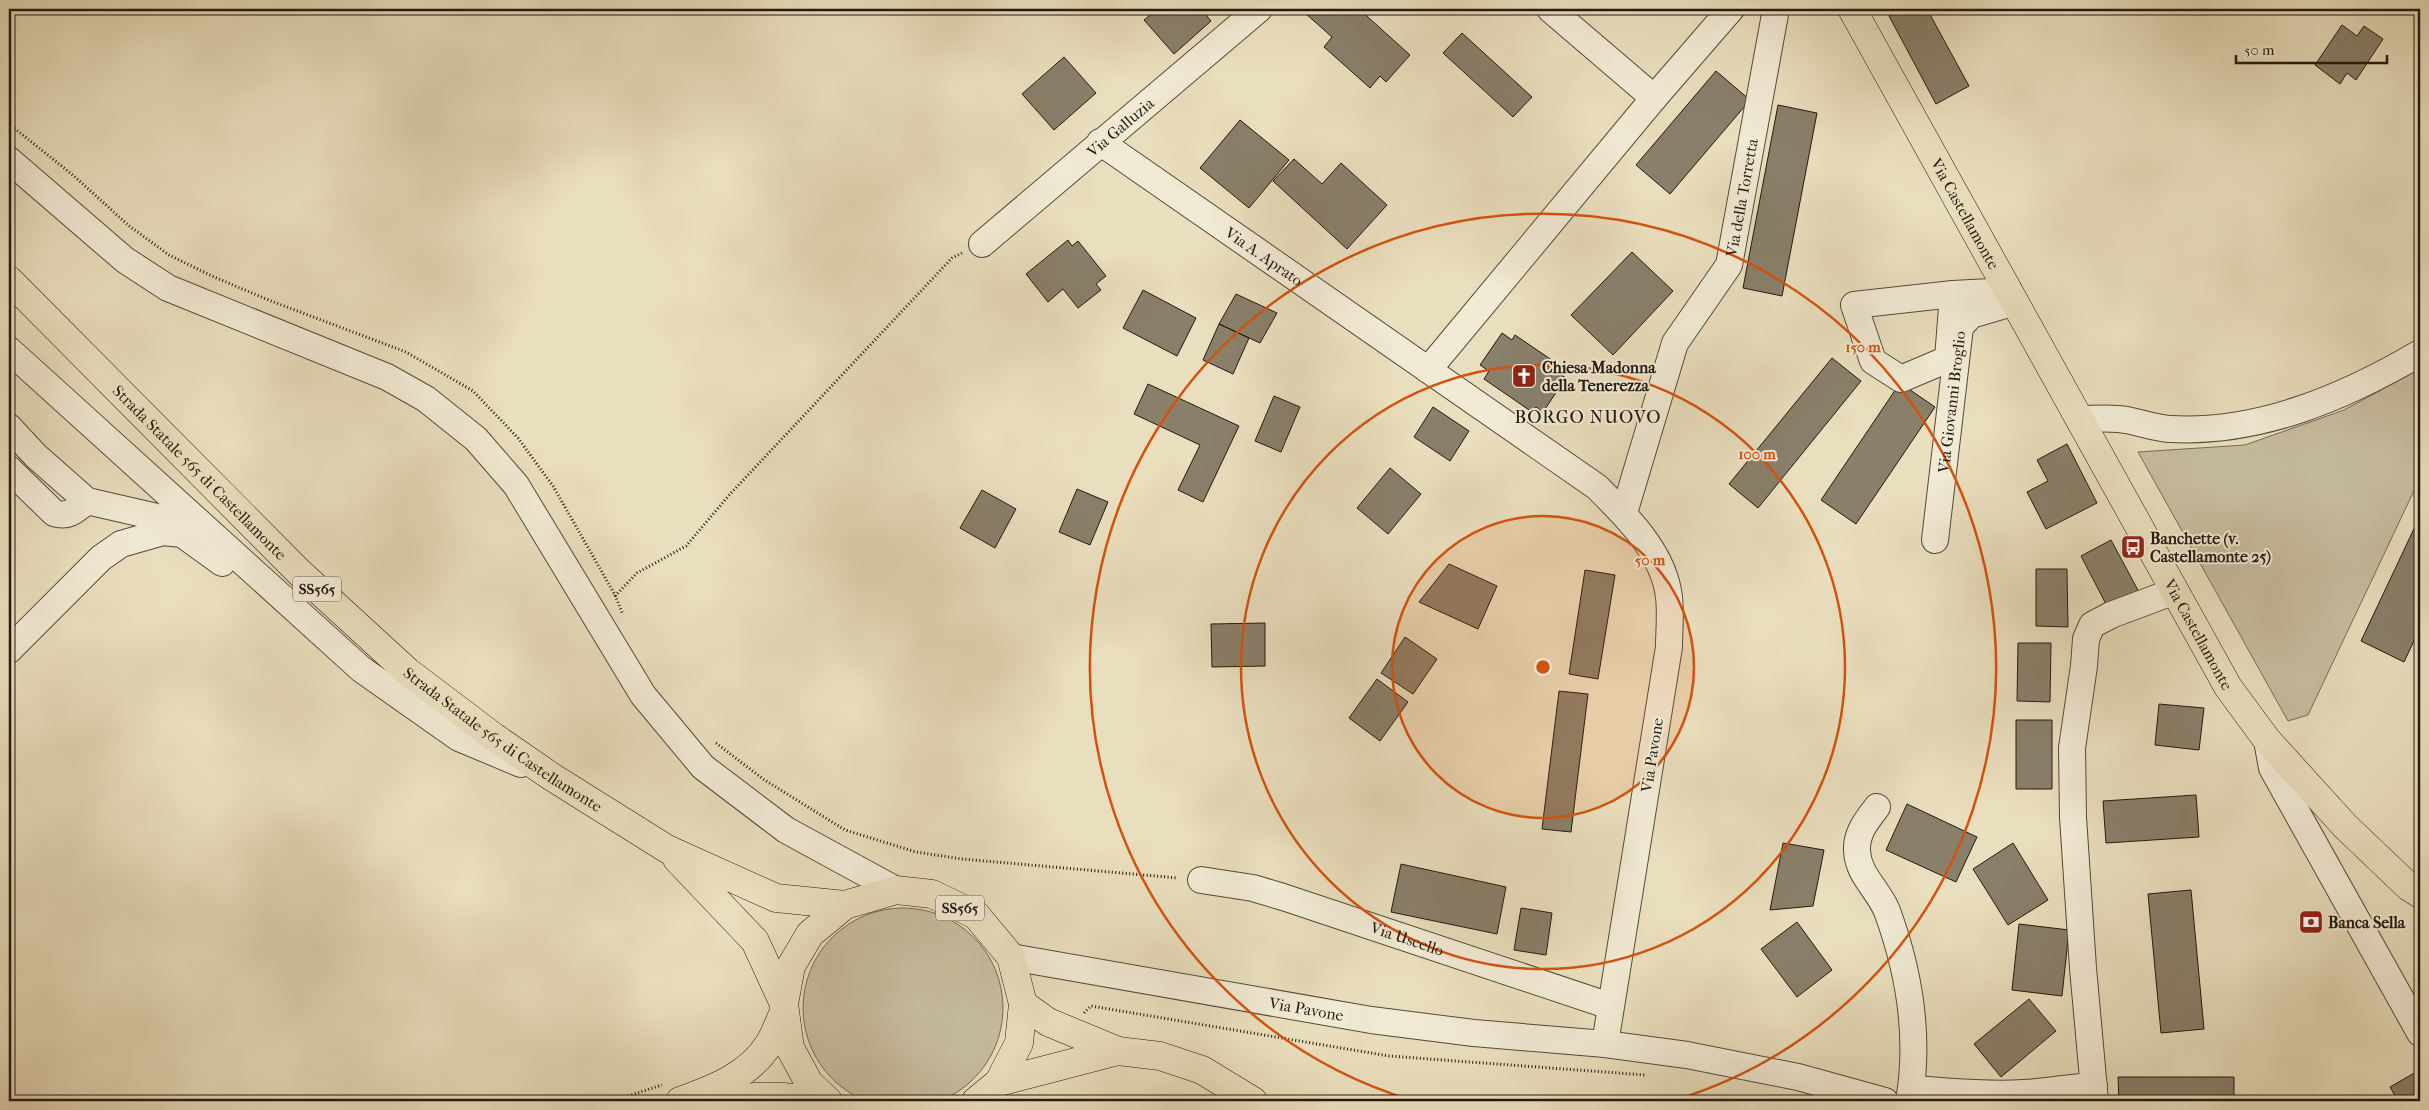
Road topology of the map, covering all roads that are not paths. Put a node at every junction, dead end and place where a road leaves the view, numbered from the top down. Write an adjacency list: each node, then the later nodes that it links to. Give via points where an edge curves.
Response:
1 (1258, 9): 7 (street, Via Galluzia)
2 (1550, 9): 6 (street)
3 (1731, 9): 6 (street)
4 (1776, 9): 21 (street, Via della Torretta, via 1729,265 1675,343)
5 (1852, 9): 12 (main road, Via Castellamonte)
6 (1654, 98): 15 (street)
7 (1100, 142): 9 (street, Via Galluzia); 15 (street, Via A. Aprato)
8 (9, 160): 32 (street, via 125,260 168,288 387,378 426,399 476,439 516,485 643,695 703,767 786,830)
9 (982, 244)
10 (9, 280): 28 (main road, Strada Statale 565 di Castellamonte / SS565, via 313,586 408,672)
11 (1952, 294): 12 (street)
12 (2012, 297): 16 (main road, Via Castellamonte); 23 (street, Via Giovanni Broglio, via 1971,315 1960,327)
13 (9, 350): 25 (street)
14 (2420, 353): 16 (street, via 2376,378 2283,416 2236,426 2169,429 2118,419)
15 (1428, 370): 19 (street, Via A. Aprato)
16 (2080, 419): 24 (main road, Via Castellamonte)
17 (9, 427): 20 (street)
18 (9, 469): 20 (street, via 54,513 62,516 71,513)
19 (1597, 487): 21 (street, Via Pavone)
20 (87, 501): 22 (street, via 161,518)
21 (1624, 514): 37 (street, Via Pavone, via 1659,561 1669,597 1669,648)
22 (182, 534): 25 (street, via 257,590); 26 (street, via 163,532 122,544 101,558)
23 (1935, 540)
24 (2175, 591): 27 (main road, Via Castellamonte, via 2228,686); 43 (street, via 2110,615 2092,625 2086,639 2072,748 2073,807)
25 (308, 622): 28 (street, via 361,669 459,738)
26 (9, 650)
27 (2267, 740): 33 (main road, Via Castellamonte, via 2345,826); 39 (street, Via Castellamonte, via 2272,768)
28 (552, 777): 30 (main road, Strada Statale 565 di Castellamonte / SS565)
29 (1877, 807): 44 (street, via 1858,835 1857,850 1861,872 1886,910 1905,967 1914,1070)
30 (667, 849): 34 (main road, Strada Statale 565 di Castellamonte / SS565, via 776,898); 38 (main road, Strada Statale 565 di Castellamonte / SS565, via 755,942)
31 (1201, 880): 37 (street, Via Uscello, via 1253,888 1283,897)
32 (896, 890): 34 (main road, SS565); 35 (main road, SS565, via 932,894 976,915)
33 (2420, 894)
34 (845, 905): 38 (main road, SS565, via 810,934 792,966)
35 (1010, 957): 36 (main road, SS565); 40 (street, Via Pavone, via 1371,1020)
36 (1023, 1004): 41 (main road, SS565, via 1048,1022); 42 (main road, SS565, via 1018,1043)
37 (1610, 1006): 40 (street, Via Pavone)
38 (784, 1008): 46 (main road, via 770,1043 750,1066 721,1086); 48 (main road, SS565, via 790,1048 809,1084)
39 (2420, 1033)
40 (1605, 1044): 51 (street, Via Pavone, via 1687,1055 1798,1077)
41 (1118, 1051): 42 (main road, SS565); 50 (main road, SS565, via 1160,1056 1202,1070)
42 (999, 1082): 49 (main road, SS565)
43 (2095, 1094): 44 (street, via 2061,1088 2024,1093)
44 (1910, 1095)
45 (737, 1100): 47 (main road, via 792,1097)
46 (680, 1101)
47 (809, 1101)
48 (828, 1101)
49 (976, 1101)
50 (1253, 1101)
51 (1886, 1101)

